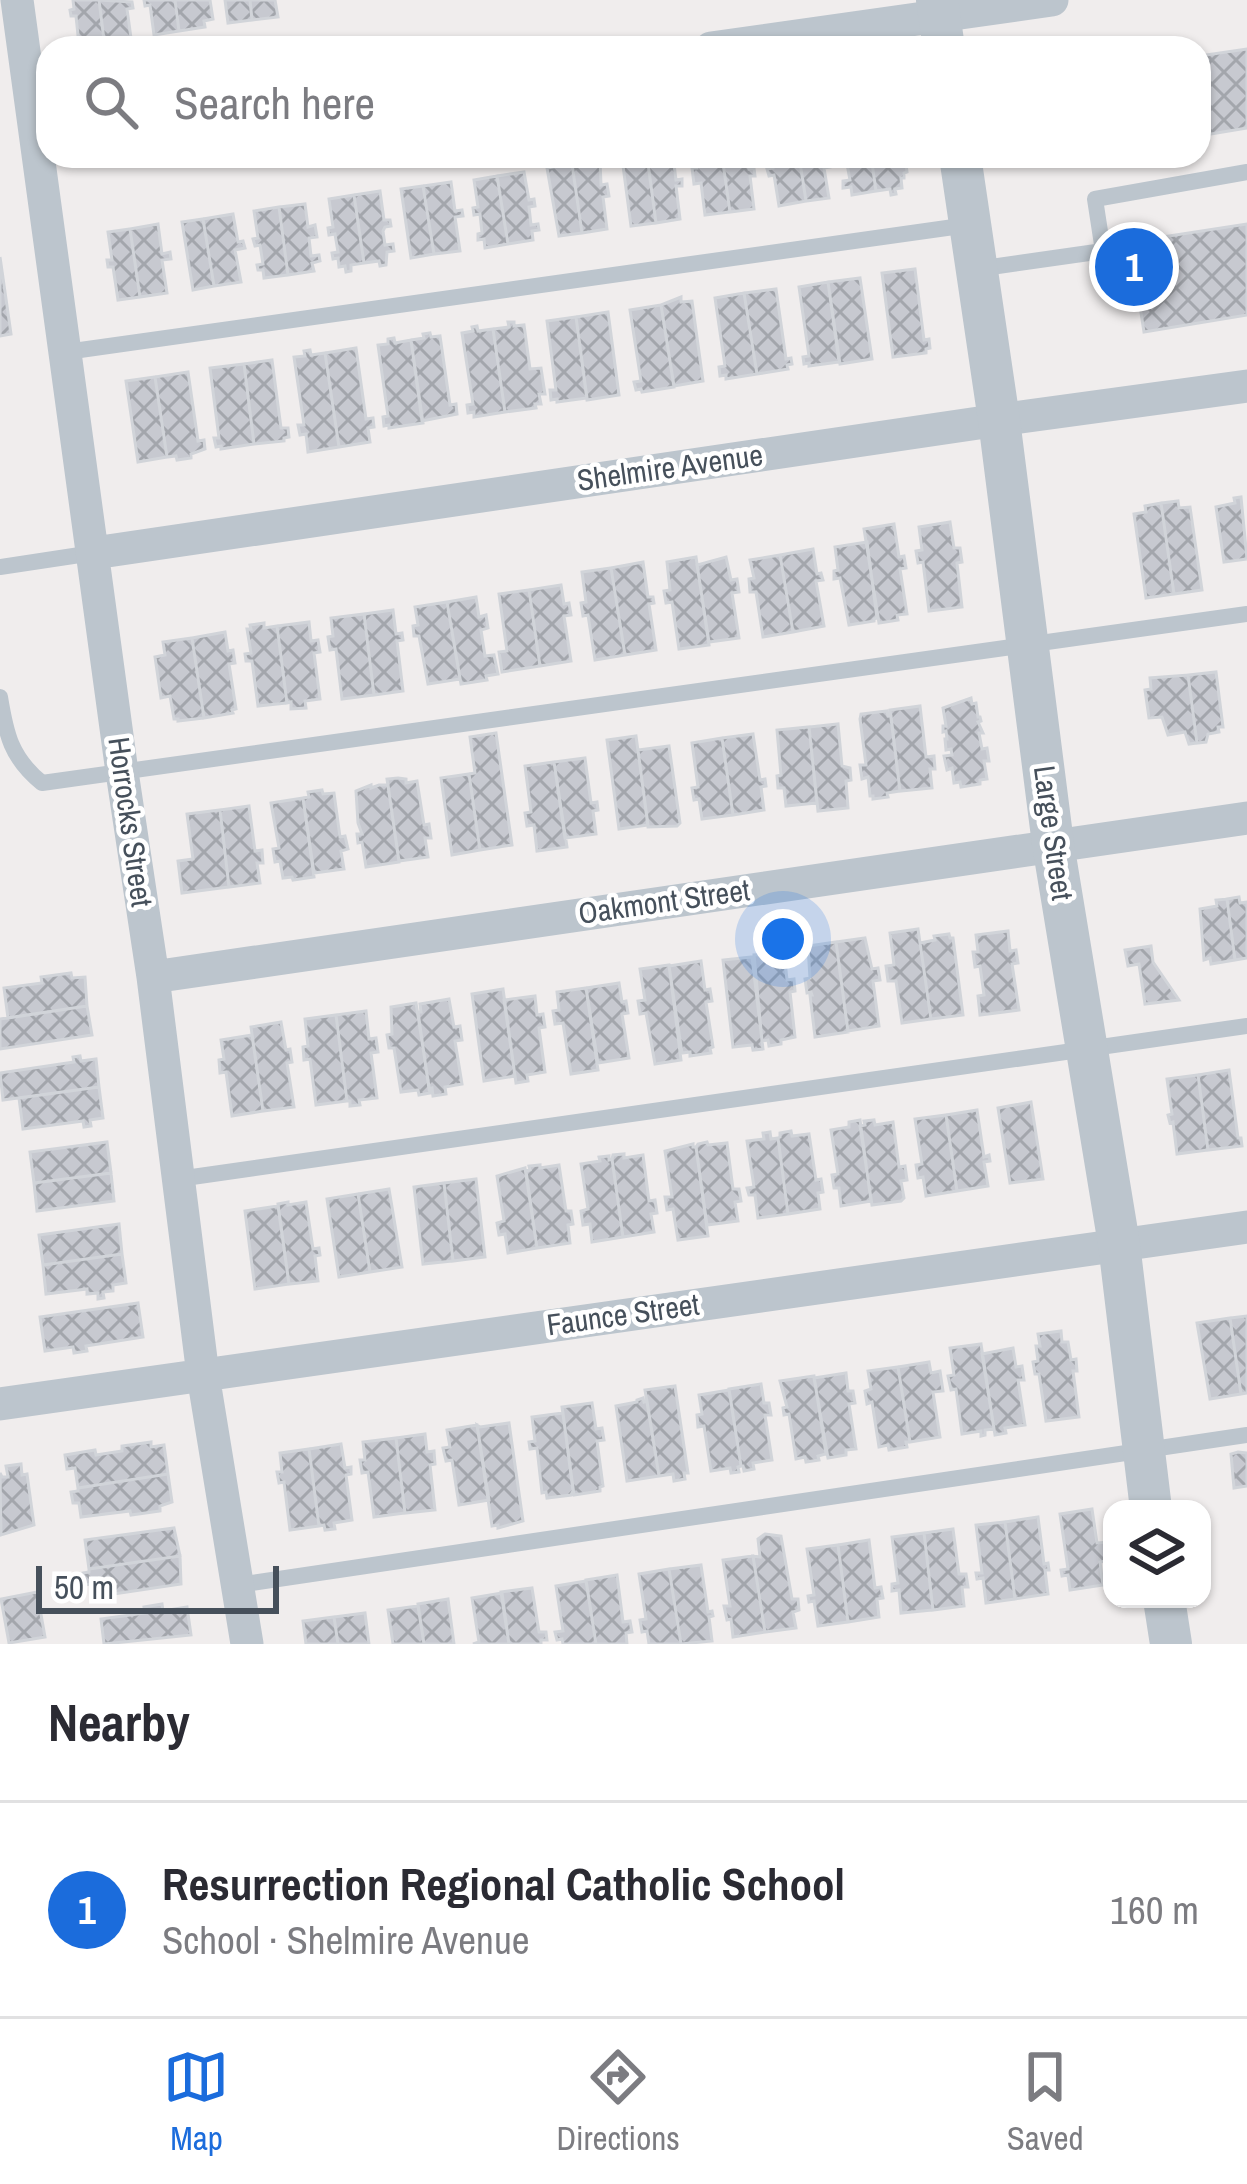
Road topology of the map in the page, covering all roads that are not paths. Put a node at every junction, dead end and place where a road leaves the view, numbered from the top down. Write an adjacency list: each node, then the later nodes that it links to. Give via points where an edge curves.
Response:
1 (17, 0): 5 (street, Horrocks Street)
2 (1052, 0): 3 (street)
3 (940, 21): 4 (street)
4 (813, 36)
5 (36, 108)
6 (45, 168): 11 (street, Horrocks Street)
7 (962, 168): 9 (street, Large Street)
8 (1247, 172): 10 (lane, via 1095,200 1103,251)
9 (970, 225): 10 (street, Large Street); 11 (lane)
10 (976, 269): 13 (street, Large Street)
11 (66, 352): 14 (street, Horrocks Street)
12 (1247, 386): 13 (street, Shelmire Avenue)
13 (999, 419): 14 (street, Shelmire Avenue); 17 (street, Large Street)
14 (94, 554): 15 (lane); 19 (street, Horrocks Street)
15 (0, 567)
16 (1247, 614): 17 (lane)
17 (1028, 645): 19 (lane); 21 (street, Large Street)
18 (0, 697): 19 (lane, via 7,738 42,783)
19 (122, 772): 22 (street, Horrocks Street)
20 (1247, 818): 21 (street, Oakmont Street)
21 (1054, 844): 22 (street, Oakmont Street); 24 (street, Large Street)
22 (153, 977): 25 (street, Horrocks Street)
23 (1247, 1026): 24 (lane)
24 (1087, 1048): 25 (lane); 27 (street, Large Street)
25 (178, 1179): 28 (street, Horrocks Street)
26 (1247, 1227): 27 (street, Faunce Street)
27 (1119, 1244): 28 (street, Faunce Street); 31 (street, Large Street)
28 (203, 1375): 29 (street, Faunce Street); 33 (street, Horrocks Street)
29 (0, 1404)
30 (1247, 1435): 31 (lane)
31 (1143, 1451): 32 (street, Large Street); 33 (lane)
32 (1150, 1500)
33 (238, 1586): 35 (street, Horrocks Street)
34 (1165, 1608): 36 (street)
35 (247, 1644)
36 (1171, 1644)

